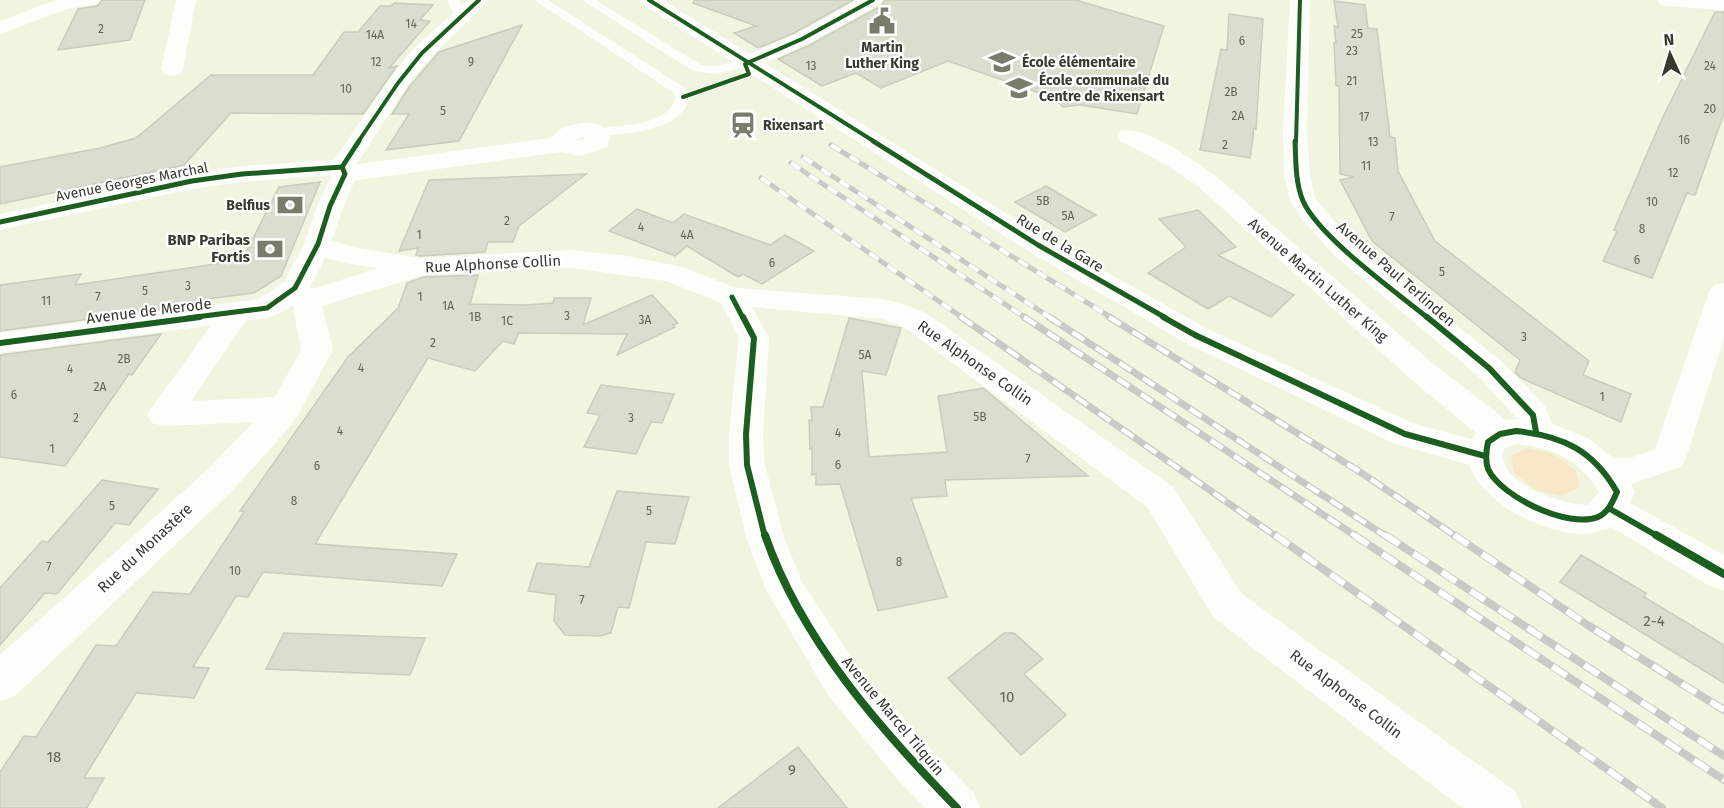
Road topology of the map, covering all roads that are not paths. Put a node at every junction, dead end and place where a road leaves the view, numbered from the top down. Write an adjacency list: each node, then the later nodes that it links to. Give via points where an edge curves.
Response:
1 (90, 0): 12 (street, via 63,4)
2 (186, 0): 14 (street)
3 (479, 0): 11 (street)
4 (540, 0): 15 (lane, via 680,91 683,97 670,118)
5 (588, 0): 13 (lane, via 698,68 716,70)
6 (649, 0): 13 (street, Rue de la Gare)
7 (873, 0): 13 (street, via 802,39)
8 (1300, 0): 27 (street, Avenue Paul Terlinden, via 1295,130 1297,175 1303,200 1344,249 1488,368 1533,415)
9 (1667, 0): 10 (street)
10 (1724, 4)
11 (457, 8): 17 (street, via 398,83)
12 (0, 28)
13 (747, 63): 28 (street, Rue de la Gare, via 1038,245 1195,335 1405,434)
14 (172, 69)
15 (597, 132): 17 (street, Avenue Georges Marchal, via 600,138 589,147 572,148 564,144)
16 (1129, 136): 28 (street, Avenue Martin Luther King, via 1208,182 1425,374)
17 (343, 170): 18 (street, Avenue Georges Marchal, via 242,174 192,181); 19 (street)
18 (0, 222)
19 (318, 244): 20 (street, via 353,256); 22 (street)
20 (424, 266): 22 (street, Rue Alphonse Collin); 23 (street, Rue Alphonse Collin, via 571,260 627,265 673,273)
21 (1724, 292): 29 (street, via 1669,458 1633,470)
22 (301, 295): 24 (street, Avenue de Merode, via 267,308); 26 (street, Rue du Monastère, via 317,350)
23 (732, 297): 32 (street, Avenue Marcel Tilquin, via 754,338 747,465 765,537 785,588 843,681); 33 (street, Rue Alphonse Collin, via 882,309 915,320 1160,497 1228,606)
24 (237, 312): 25 (street, Avenue de Merode); 26 (street, via 164,414)
25 (0, 343)
26 (285, 409): 31 (street, Rue du Monastère, via 218,482)
27 (1536, 432): 28 (street, Rue de la Gare, via 1516,431); 29 (street, via 1575,446)
28 (1492, 445): 29 (street, via 1491,474 1509,492 1539,509 1569,518 1595,519)
29 (1609, 491): 30 (street)
30 (1724, 574)
31 (0, 682)
32 (957, 808)
33 (1500, 808)

